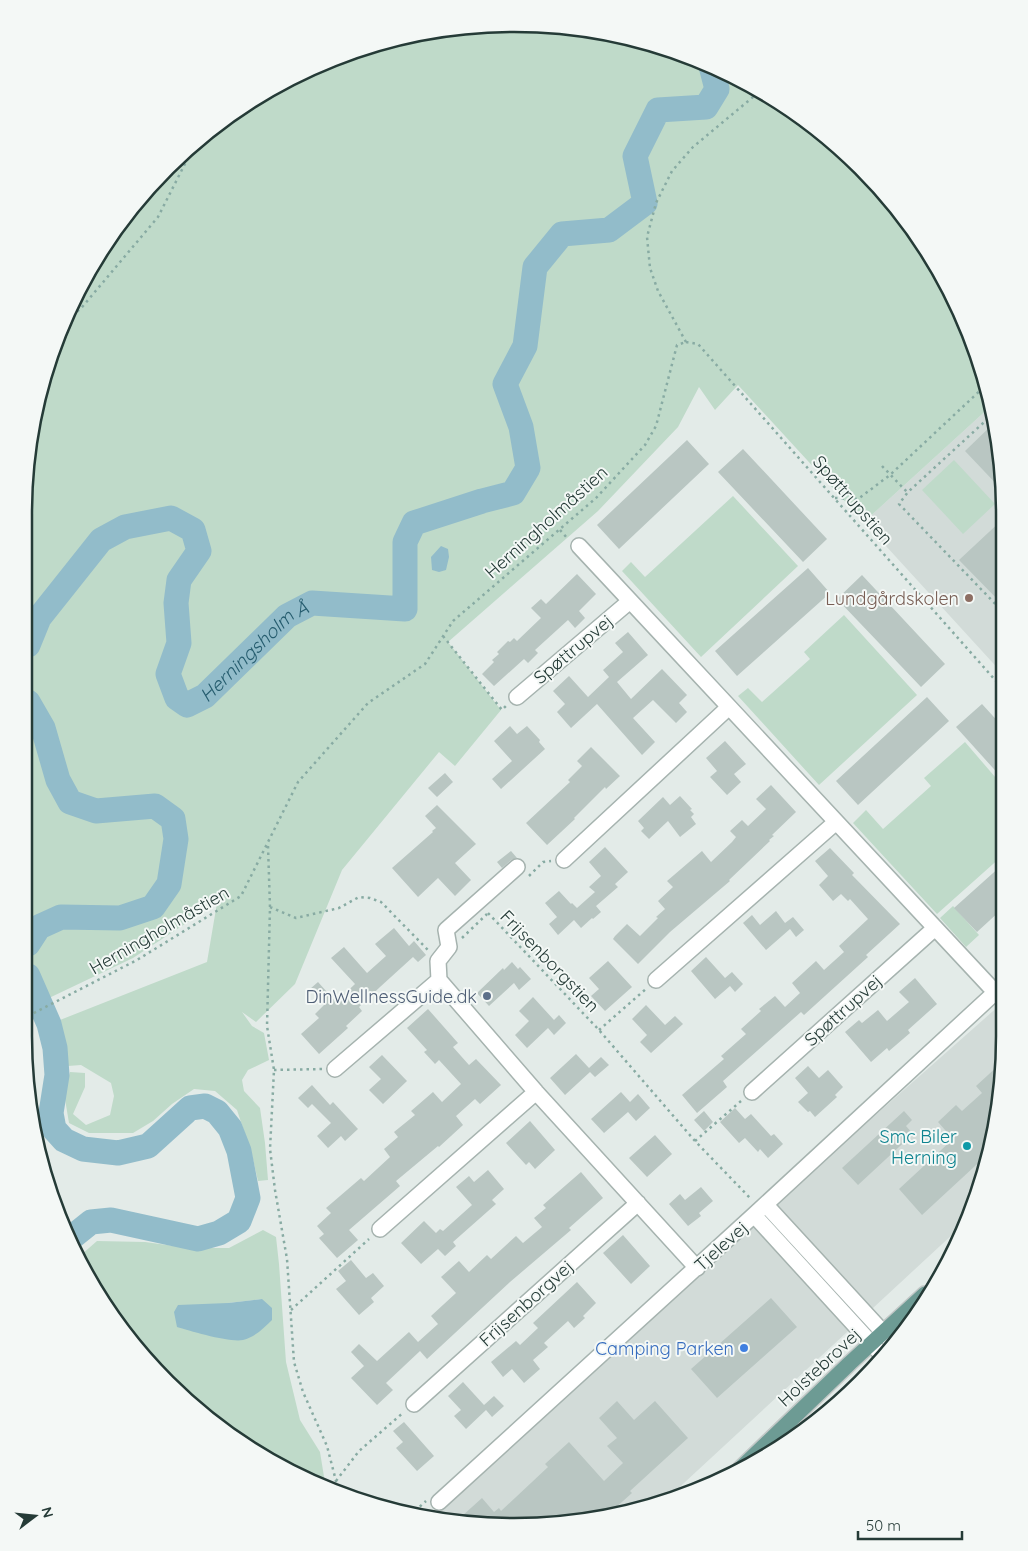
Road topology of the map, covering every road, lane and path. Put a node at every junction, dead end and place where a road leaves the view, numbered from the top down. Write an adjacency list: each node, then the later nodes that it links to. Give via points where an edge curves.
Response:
1 (754, 96): 4 (path, via 693,147 672,171 656,203 648,237 650,268 658,291)
2 (187, 162): 3 (path, via 158,217)
3 (77, 311)
4 (686, 342): 10 (path, Spøttrupstien, via 698,344); 14 (path, Herningholmåstien, via 677,345 656,426 645,445 596,498 453,621)
5 (979, 391): 8 (path)
6 (986, 421): 9 (path)
7 (882, 466): 8 (path)
8 (890, 474): 9 (path); 10 (path, via 858,500)
9 (908, 492): 13 (path, via 899,504)
10 (835, 498): 15 (path, Spøttrupstien)
11 (579, 546): 12 (street, Spøttrupvej)
12 (630, 600): 16 (street, Spøttrupvej); 17 (street, Spøttrupvej)
13 (996, 605)
14 (443, 636): 16 (path, via 502,710); 19 (path, Herningholmåstien, via 425,664 368,703 298,782)
15 (996, 681)
16 (517, 697)
17 (729, 706): 18 (street, Spøttrupvej); 20 (street)
18 (836, 822): 25 (street, Spøttrupvej); 28 (street)
19 (268, 844): 23 (path, Herningholmåstien); 31 (path, Herningholmåstien, via 242,896 137,960)
20 (564, 860): 22 (path, via 543,862)
21 (517, 867): 26 (street, via 446,930 449,947)
22 (522, 882)
23 (270, 907): 26 (path, via 296,918 339,908 359,897 370,898 381,902); 34 (path, Herningholmåstien, via 267,1026)
24 (494, 908): 32 (path, Frijsenborgstien, via 488,914)
25 (935, 928): 29 (street, Spøttrupvej); 36 (street, Spøttrupvej)
26 (438, 960): 27 (street)
27 (439, 980): 33 (street); 35 (street)
28 (656, 980): 32 (path, Frijsenborgstien)
29 (996, 987)
30 (996, 991): 39 (street, Tjelevej)
31 (32, 1014)
32 (599, 1030): 37 (path, Frijsenborgstien)
33 (335, 1069): 34 (path)
34 (274, 1070): 42 (path, Herningholmåstien, via 270,1149 287,1260)
35 (536, 1092): 38 (street); 40 (street)
36 (752, 1092): 37 (path)
37 (695, 1141): 39 (path, Frijsenborgstien)
38 (638, 1203): 41 (street); 46 (street, Frijsenborgvej)
39 (760, 1210): 41 (street, Tjelevej); 44 (street); 45 (street)
40 (380, 1229): 42 (path)
41 (698, 1268): 49 (street, Tjelevej)
42 (291, 1310): 48 (path, Herningholmåstien, via 294,1362 303,1392 327,1446)
43 (908, 1313): 44 (main road, Holstebrovej)
44 (887, 1337): 45 (main road, Holstebrovej)
45 (876, 1349): 47 (main road, Holstebrovej)
46 (414, 1404): 48 (path, via 359,1451)
47 (762, 1450)
48 (336, 1482)
49 (439, 1502)

